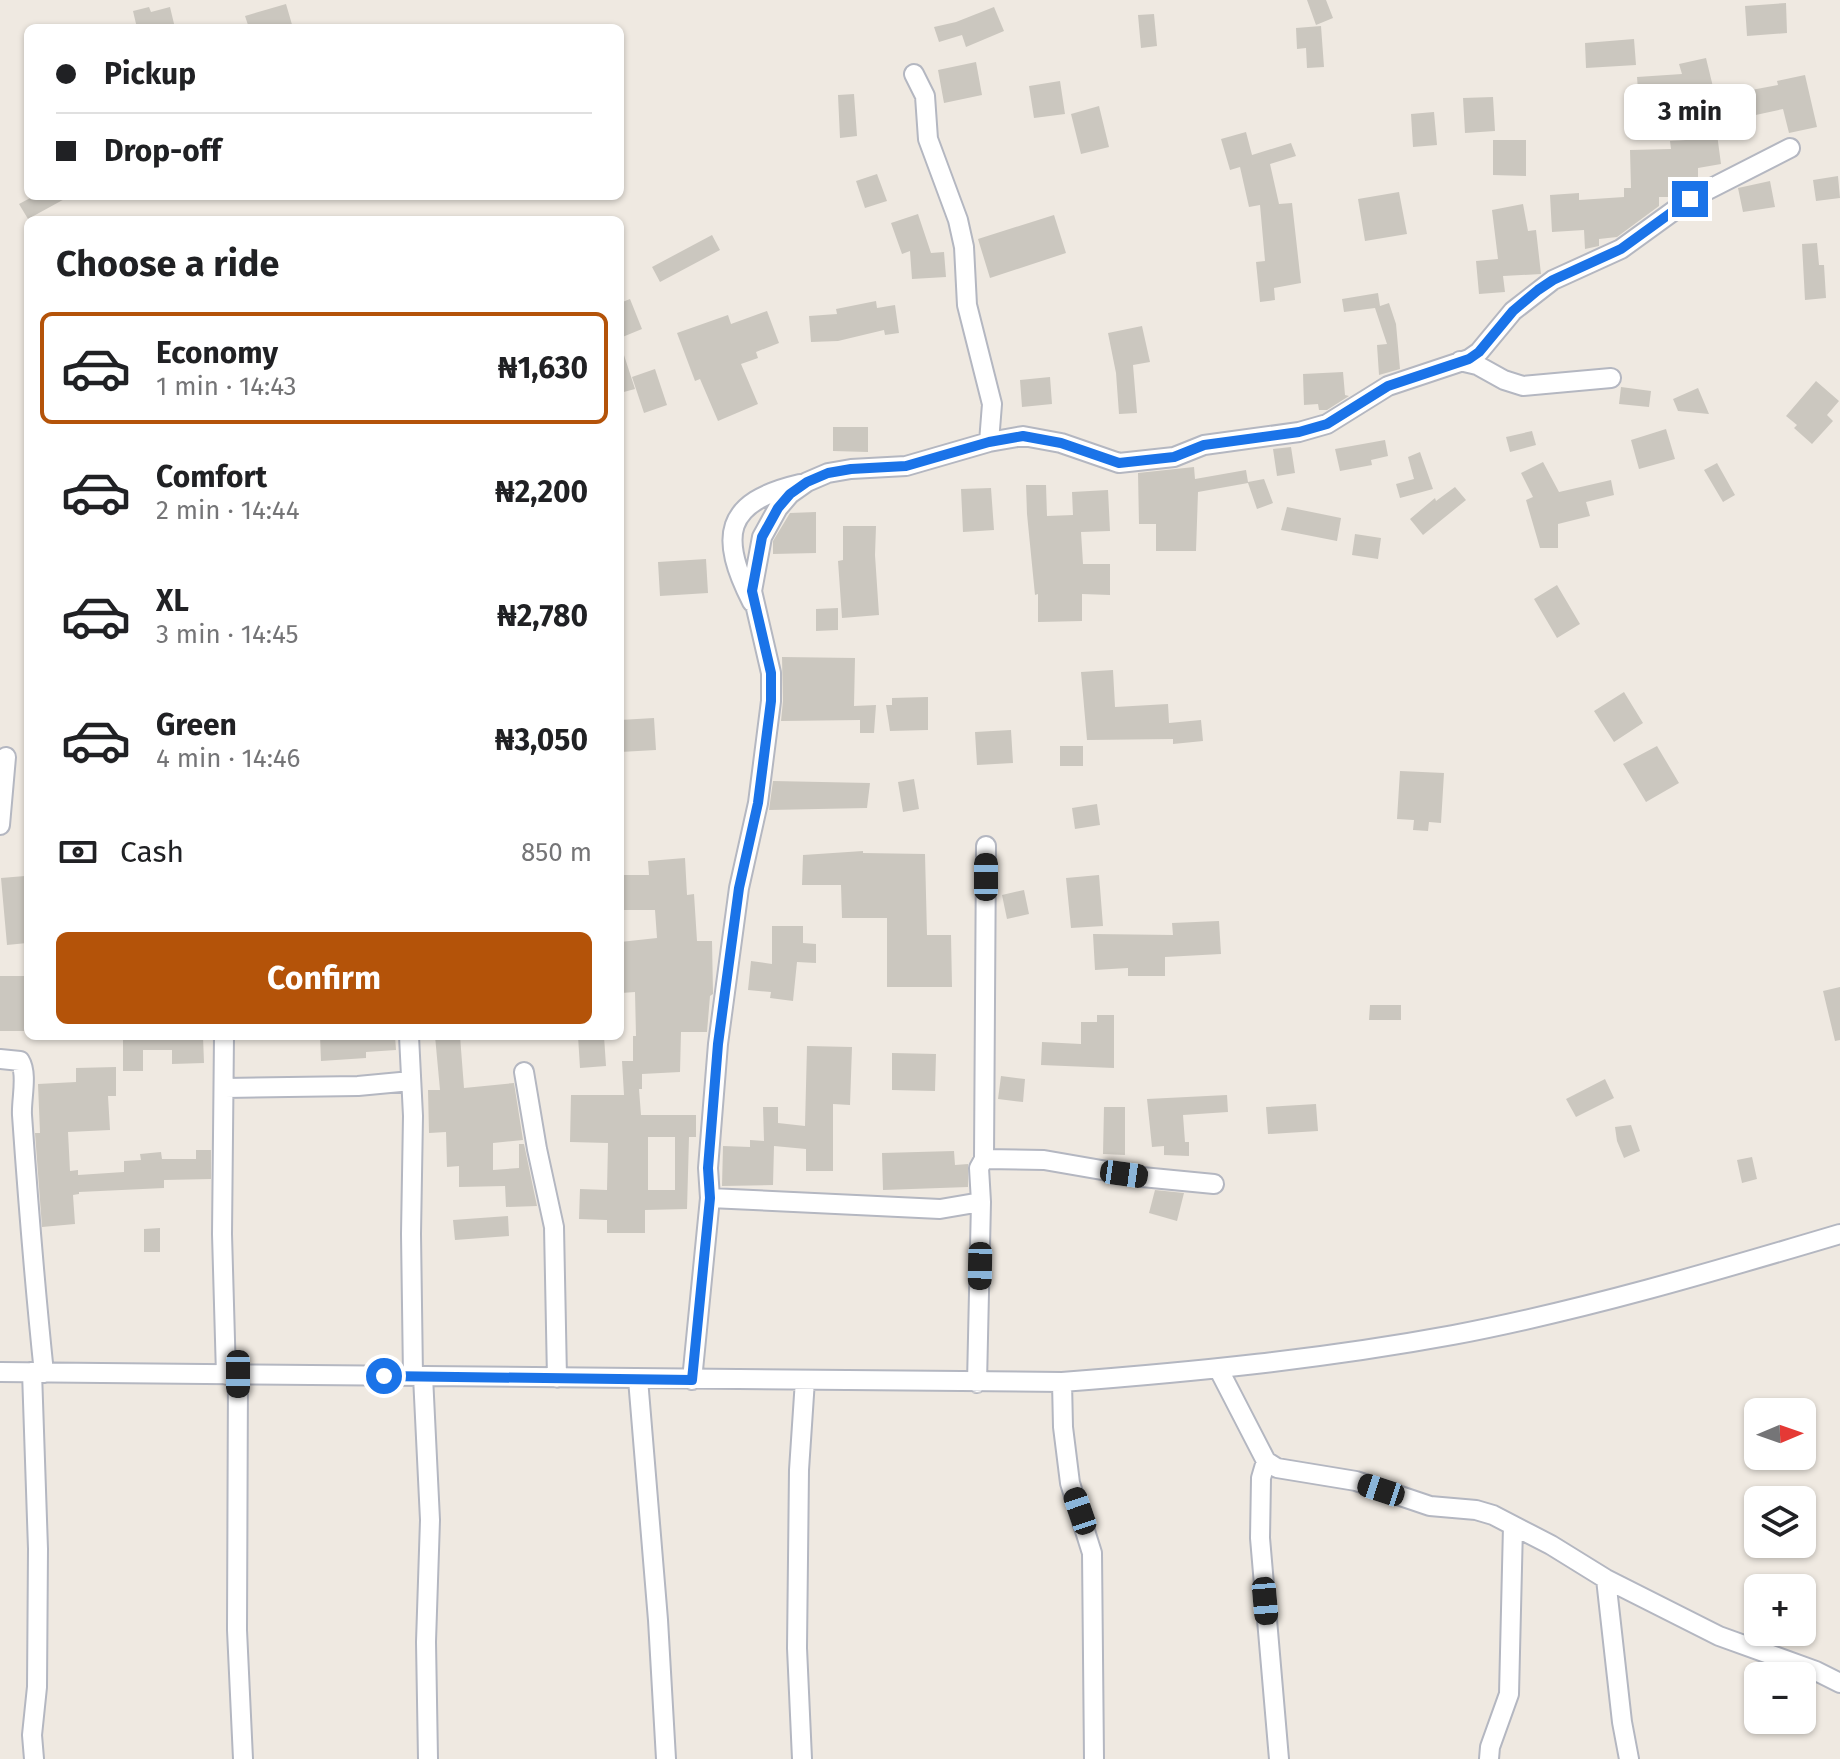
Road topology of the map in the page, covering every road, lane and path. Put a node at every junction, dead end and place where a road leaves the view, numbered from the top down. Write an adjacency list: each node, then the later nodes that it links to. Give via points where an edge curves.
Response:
1 (914, 74): 5 (street, via 925,96 928,139 958,220 967,305)
2 (1790, 148): 3 (street, via 1690,199 1621,249 1553,280 1513,311 1479,352)
3 (1460, 361): 4 (street, via 1523,386); 6 (street, via 1388,386 1327,424 1204,445 1174,457 1119,463 1061,443 1023,436)
4 (1611, 378)
5 (992, 404): 6 (street); 7 (street)
6 (1009, 439): 7 (street)
7 (989, 442): 8 (street, via 906,466 851,469)
8 (807, 482): 9 (street, via 778,508 762,537 752,591); 9 (street, via 773,490 748,506 732,529 739,577)
9 (755, 608): 21 (street, via 771,673 771,701 720,1031)
10 (6, 757): 11 (street)
11 (0, 825)
12 (986, 846): 19 (street)
13 (224, 1040): 18 (street)
14 (409, 1040): 17 (street)
15 (0, 1059): 26 (street, via 23,1066)
16 (524, 1072): 29 (street, via 554,1227)
17 (411, 1081): 18 (street); 28 (street)
18 (225, 1088): 27 (street, via 222,1234)
19 (984, 1159): 20 (street, via 1044,1160); 22 (street, via 979,1168)
20 (1214, 1184)
21 (710, 1198): 22 (street, via 940,1209); 31 (street)
22 (981, 1202): 34 (street)
23 (1840, 1234): 24 (street, via 1552,1313 1451,1335)
24 (1219, 1370): 33 (street); 35 (street)
25 (0, 1372): 26 (street)
26 (38, 1372): 27 (street); 39 (street)
27 (232, 1374): 28 (street); 40 (street)
28 (418, 1376): 29 (street); 41 (street, via 430,1520)
29 (557, 1378): 30 (street)
30 (638, 1379): 31 (street); 42 (street)
31 (692, 1380): 32 (street)
32 (805, 1380): 34 (street); 43 (street, via 797,1648)
33 (1062, 1382): 34 (street); 44 (street, via 1070,1483 1092,1553)
34 (977, 1383)
35 (1266, 1461): 36 (street, via 1277,1468 1356,1481 1430,1506 1476,1510); 45 (street, via 1260,1538)
36 (1513, 1526): 37 (street); 46 (street, via 1509,1694)
37 (1606, 1579): 38 (street, via 1719,1636); 47 (street)
38 (1840, 1683)
39 (34, 1759)
40 (243, 1759)
41 (428, 1759)
42 (666, 1759)
43 (802, 1759)
44 (1094, 1759)
45 (1279, 1759)
46 (1489, 1759)
47 (1629, 1759)

